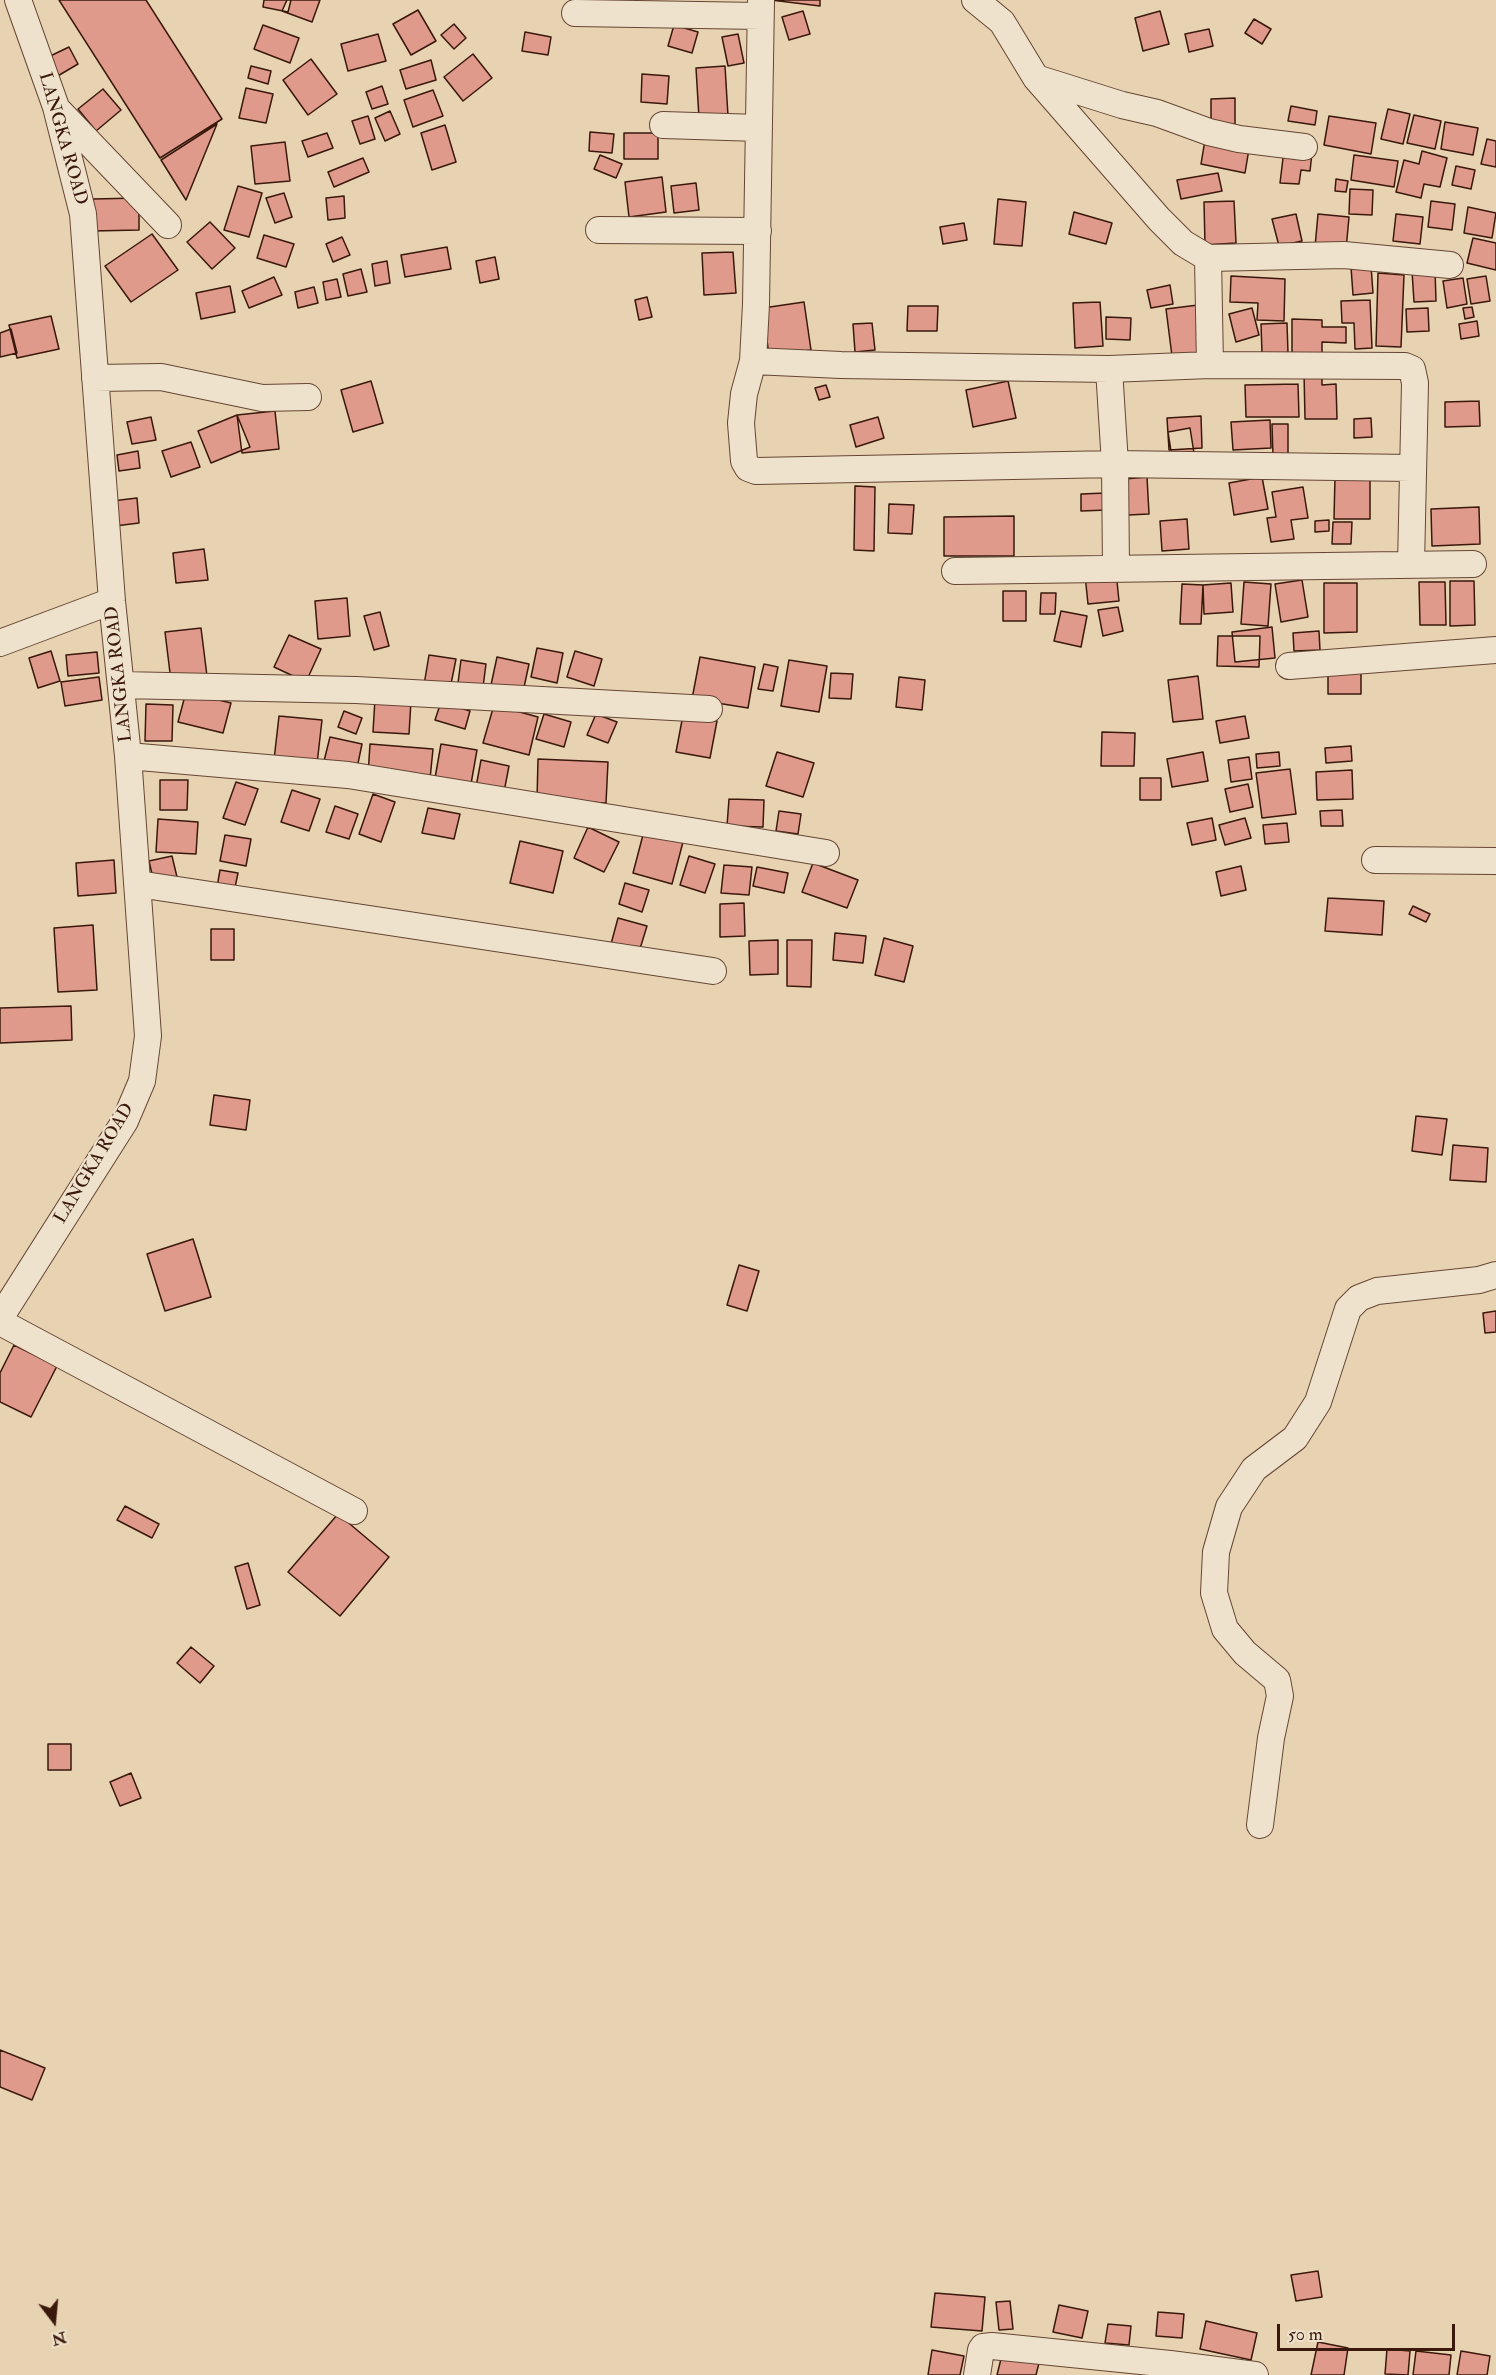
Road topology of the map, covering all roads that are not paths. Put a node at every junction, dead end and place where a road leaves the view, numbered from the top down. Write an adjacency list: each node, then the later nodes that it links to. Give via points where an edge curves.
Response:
1 (18, 0): 6 (street, LANGKA ROAD)
2 (975, 0): 5 (street, via 1002,22)
3 (760, 8): 4 (street); 8 (street)
4 (575, 13)
5 (1036, 78): 9 (street, via 1239,140); 13 (street, via 1159,219 1183,243)
6 (56, 106): 10 (street); 18 (street, LANGKA ROAD, via 83,214)
7 (663, 125): 8 (street)
8 (759, 128): 12 (street)
9 (1304, 147)
10 (168, 225)
11 (599, 230): 12 (street)
12 (758, 231): 15 (street)
13 (1208, 258): 14 (street, via 1344,255); 16 (street)
14 (1450, 265)
15 (753, 362): 17 (street); 20 (street, via 741,423 744,461 756,471)
16 (1210, 365): 17 (street); 21 (street, via 1398,365 1412,369)
17 (1109, 369): 20 (street)
18 (96, 378): 19 (street, via 160,376 262,398); 26 (street, LANGKA ROAD)
19 (308, 397)
20 (1115, 464): 21 (street); 24 (street)
21 (1412, 468): 23 (street)
22 (1473, 564): 23 (street)
23 (1412, 565): 24 (street)
24 (1116, 568): 25 (street)
25 (955, 571)
26 (112, 601): 27 (street); 30 (street, LANGKA ROAD)
27 (0, 643)
28 (1496, 650): 29 (street)
29 (1289, 666)
30 (121, 685): 31 (street, via 356,690); 32 (street, LANGKA ROAD)
31 (710, 709)
32 (128, 756): 33 (street, via 348,775); 36 (street, LANGKA ROAD)
33 (826, 853)
34 (1375, 860): 35 (street)
35 (1496, 861)
36 (138, 884): 37 (street); 39 (street, LANGKA ROAD, via 148,1036 142,1081 125,1121)
37 (713, 971)
38 (1496, 1275): 41 (street, via 1377,1291 1359,1298 1348,1309 1342,1324 1318,1402 1295,1438 1254,1469 1229,1507 1215,1552 1214,1593 1225,1629 1245,1653 1278,1680 1280,1696)
39 (0, 1320): 40 (street)
40 (354, 1511)
41 (1260, 1825)
42 (1079, 2365): 43 (street); 44 (street, via 983,2347)
43 (1170, 2369): 45 (street)
44 (977, 2375)
45 (1255, 2375)

